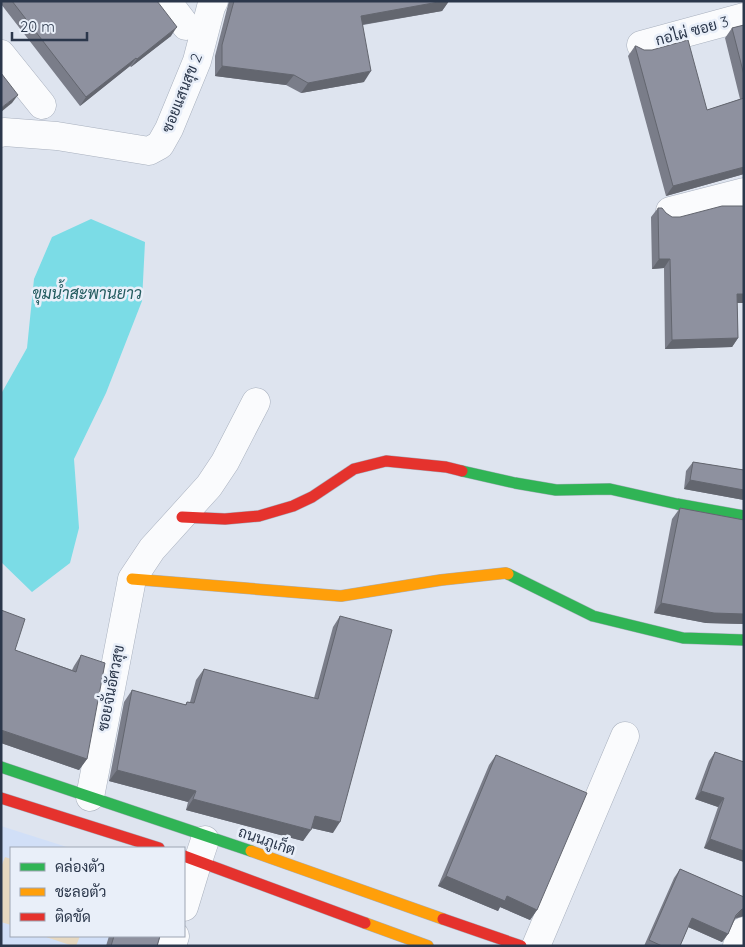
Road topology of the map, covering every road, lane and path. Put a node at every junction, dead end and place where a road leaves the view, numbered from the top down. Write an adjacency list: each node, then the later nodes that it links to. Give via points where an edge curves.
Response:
1 (167, 1): 4 (street)
2 (214, 1): 8 (street, ซอยแสนสุข 2, via 197,61 160,145 149,151 57,136)
3 (744, 17): 5 (street, กอไผ่ ซอย 3)
4 (186, 26)
5 (641, 45)
6 (1, 54): 7 (street)
7 (42, 104)
8 (1, 133)
9 (744, 192): 10 (street)
10 (670, 211)
11 (256, 402): 13 (street, via 225,462)
12 (744, 516): 13 (street, via 610,489 556,490 446,467 386,461 354,469 312,497 259,516 225,519)
13 (182, 517): 14 (street, via 152,549)
14 (132, 579): 15 (street, via 341,596 506,573 593,616 683,638); 18 (street, ซอยจั่นอัศวสุข)
15 (744, 640)
16 (625, 736): 26 (street)
17 (1, 768): 18 (street, ถนนภูเก็ต)
18 (90, 797): 21 (street, ถนนภูเก็ต)
19 (1, 798): 20 (street)
20 (156, 847)
21 (196, 851): 22 (street); 24 (street, ถนนภูเก็ต); 25 (street, ถนนภูเก็ต)
22 (185, 903)
23 (744, 931): 27 (street)
24 (428, 946)
25 (521, 946)
26 (536, 946)
27 (737, 946)

